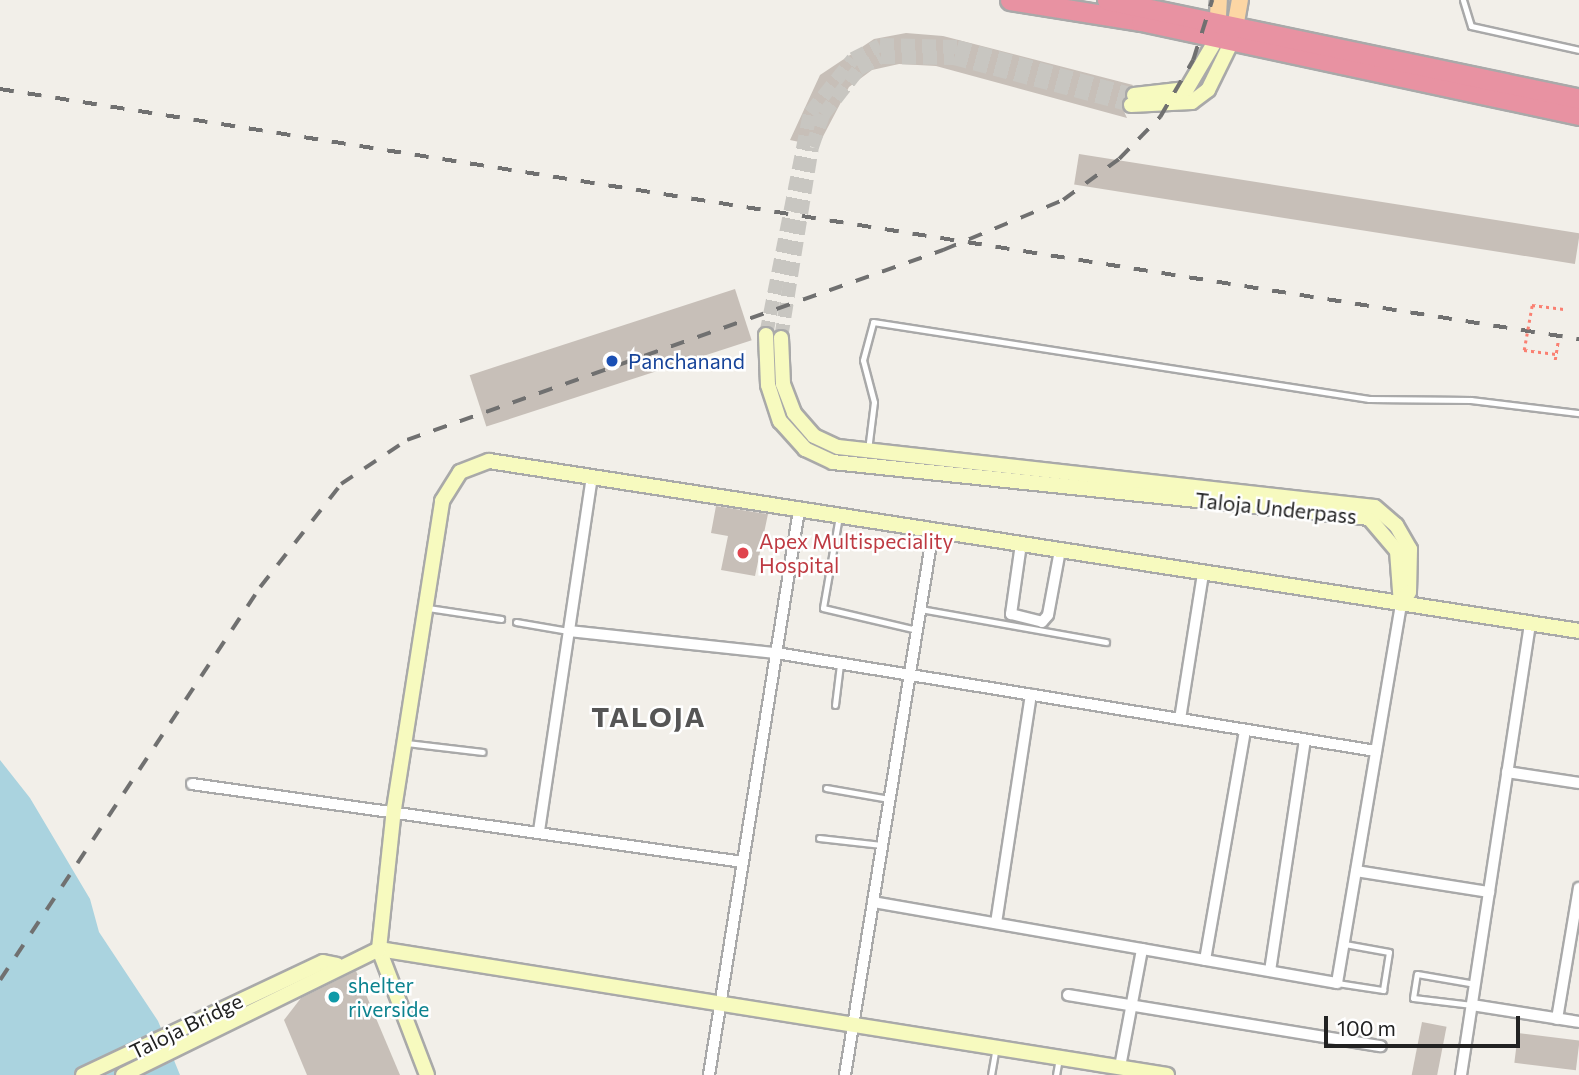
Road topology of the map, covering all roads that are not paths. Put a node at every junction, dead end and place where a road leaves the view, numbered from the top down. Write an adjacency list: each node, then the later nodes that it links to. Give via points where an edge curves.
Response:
1 (1010, 0): 6 (highway)
2 (1107, 0): 6 (highway)
3 (1219, 0): 6 (main road)
4 (1240, 0): 6 (main road)
5 (1463, 0): 7 (lane, via 1471,26)
6 (1226, 32): 8 (highway); 9 (street, via 1208,90 1192,102); 10 (highway)
7 (1579, 50)
8 (1579, 99)
9 (1133, 100)
10 (1579, 115)
11 (766, 335): 22 (street, Taloja Underpass, via 768,385 780,421 805,449 833,463 1369,519 1397,551)
12 (781, 338): 14 (street, Taloja Underpass, via 783,384 794,413 814,436)
13 (1579, 413): 14 (lane, via 1471,400 1369,398 873,322 863,360 874,401)
14 (868, 453): 22 (street, Taloja Underpass, via 1375,507 1410,549 1409,592)
15 (592, 478): 16 (street); 23 (street, via 489,461 460,472 442,501); 29 (street)
16 (799, 510): 17 (street); 32 (street)
17 (839, 516): 18 (street); 28 (lane, via 823,608)
18 (933, 531): 19 (street); 24 (street)
19 (1021, 544): 20 (street); 20 (street, via 1012,614 1042,622 1048,615)
20 (1060, 550): 21 (street)
21 (1203, 573): 22 (street); 37 (street)
22 (1401, 604): 27 (street); 41 (street)
23 (425, 607): 25 (lane); 40 (street)
24 (920, 609): 28 (street); 31 (lane)
25 (501, 620)
26 (516, 622): 29 (lane)
27 (1530, 624): 30 (street); 43 (street)
28 (917, 630): 34 (street)
29 (569, 631): 32 (street); 49 (street)
30 (1579, 631)
31 (1106, 642)
32 (776, 653): 33 (street); 52 (street)
33 (840, 664): 34 (street); 36 (lane)
34 (909, 675): 35 (street); 47 (street)
35 (1031, 695): 37 (street); 57 (street)
36 (835, 705)
37 (1180, 719): 38 (street)
38 (1245, 730): 39 (street); 61 (street)
39 (1305, 740): 41 (street); 62 (street)
40 (404, 742): 42 (lane); 48 (street)
41 (1376, 751): 53 (street)
42 (482, 752)
43 (1507, 772): 44 (street); 55 (street)
44 (1579, 783)
45 (192, 784): 48 (street)
46 (826, 788): 47 (lane)
47 (889, 799): 51 (street)
48 (394, 809): 49 (street); 59 (street)
49 (539, 831): 52 (street)
50 (819, 838): 51 (lane)
51 (882, 845): 56 (street)
52 (743, 862): 67 (street)
53 (1356, 871): 55 (street); 58 (street)
54 (1579, 888): 70 (street)
55 (1489, 892): 64 (street)
56 (873, 902): 57 (street); 72 (street)
57 (996, 923): 60 (street)
58 (1343, 944): 63 (street); 63 (lane, via 1389,952 1383,990)
59 (379, 949): 66 (street, via 337,965 328,976); 67 (street); 79 (street)
60 (1142, 949): 61 (street); 69 (street)
61 (1205, 960): 62 (street)
62 (1270, 971): 63 (street)
63 (1337, 983)
64 (1475, 984): 68 (street); 68 (lane, via 1418,974 1413,998)
65 (1068, 995): 69 (street)
66 (253, 1001): 77 (street, Taloja Bridge); 78 (street, Taloja Bridge)
67 (720, 1004): 72 (street); 80 (street)
68 (1472, 1005): 70 (street); 85 (street)
69 (1131, 1007): 73 (street); 76 (street)
70 (1557, 1018): 71 (street)
71 (1579, 1022)
72 (853, 1025): 74 (street); 81 (street)
73 (1381, 1046)
74 (996, 1048): 75 (street); 82 (lane)
75 (1059, 1058): 76 (street); 83 (lane)
76 (1115, 1069): 84 (street)
77 (83, 1075)
78 (123, 1075)
79 (427, 1075)
80 (709, 1075)
81 (845, 1075)
82 (990, 1075)
83 (1056, 1075)
84 (1167, 1075)
85 (1461, 1075)

